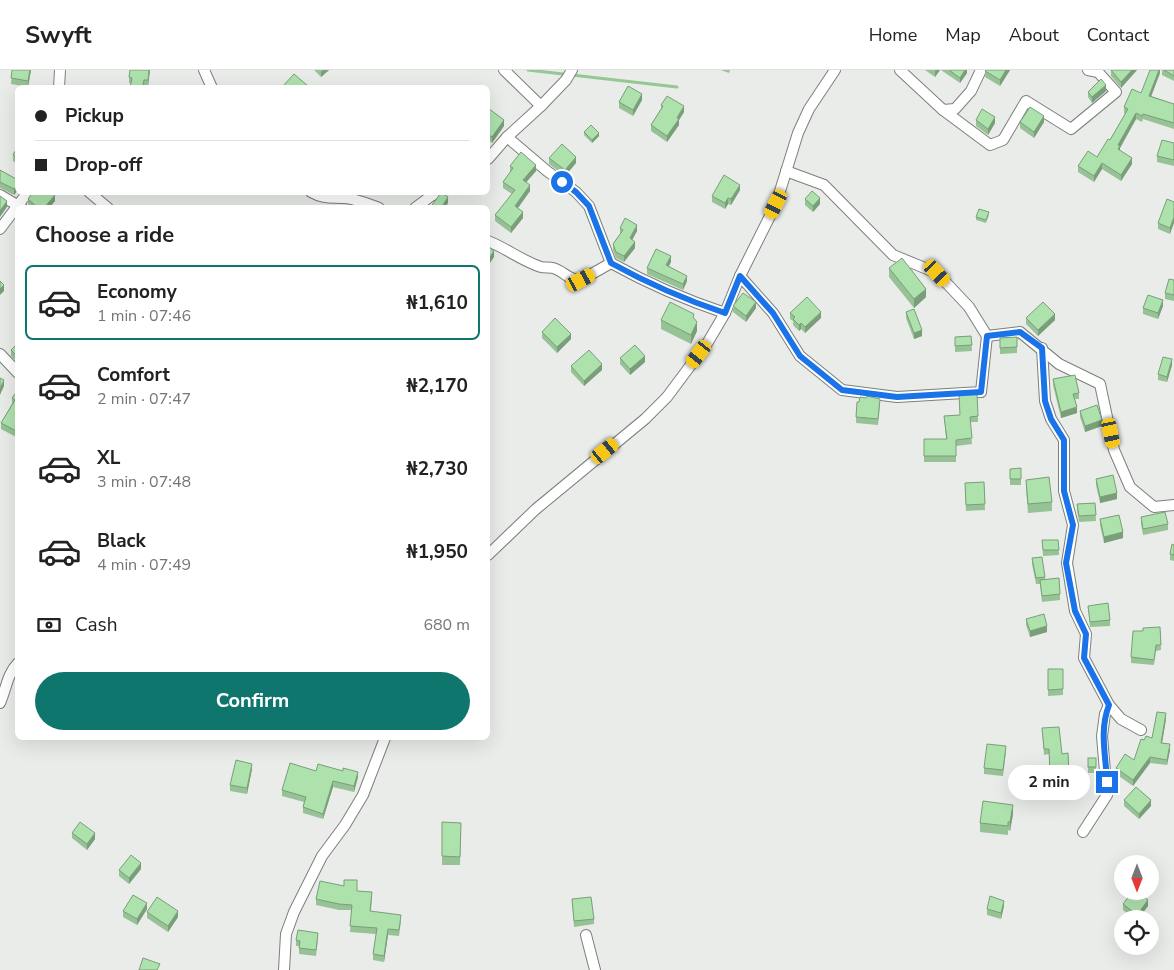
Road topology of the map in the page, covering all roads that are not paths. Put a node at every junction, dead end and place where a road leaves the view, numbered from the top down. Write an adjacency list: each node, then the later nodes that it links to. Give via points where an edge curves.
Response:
1 (60, 70): 9 (street)
2 (204, 70): 10 (street)
3 (504, 70): 11 (street)
4 (572, 70): 11 (street)
5 (835, 70): 15 (street, via 808,109)
6 (900, 70): 12 (street)
7 (981, 70): 12 (street, via 971,91 955,109)
8 (1088, 70): 12 (street, via 1098,72 1116,92 1071,129 1026,101 1003,140 990,145)
9 (59, 85)
10 (211, 85)
11 (541, 106): 13 (street)
12 (942, 110)
13 (507, 137): 14 (street); 27 (street, via 589,206)
14 (490, 157)
15 (786, 171): 28 (street, via 776,204); 30 (street, via 824,185 893,255 937,273 969,307)
16 (0, 195): 20 (street)
17 (92, 195): 21 (street)
18 (320, 195): 22 (street)
19 (433, 195): 23 (street)
20 (19, 205)
21 (104, 205)
22 (371, 205)
23 (418, 205)
24 (15, 213): 25 (street)
25 (0, 229)
26 (490, 242): 27 (street, via 576,281)
27 (611, 263): 29 (street, via 688,300)
28 (740, 276): 29 (street); 30 (street, via 773,313 800,356 842,390 897,397 981,392)
29 (725, 313): 35 (street, via 708,342 645,419 536,508)
30 (987, 336): 31 (street, via 1020,332)
31 (1042, 348): 34 (street, via 1059,364 1100,384 1114,450 1130,488 1154,507); 38 (street, via 1045,401 1064,440 1064,491 1073,525 1066,563 1075,611 1086,634 1084,658)
32 (0, 354): 33 (street)
33 (15, 370)
34 (1174, 505)
35 (490, 553)
36 (15, 667): 37 (street)
37 (0, 704)
38 (1109, 705): 39 (street, via 1121,719); 41 (street, via 1102,736 1107,795)
39 (1141, 730)
40 (384, 740): 43 (street, via 363,795 322,856 294,912 286,934)
41 (1083, 832)
42 (586, 935): 44 (street)
43 (284, 970)
44 (595, 970)

